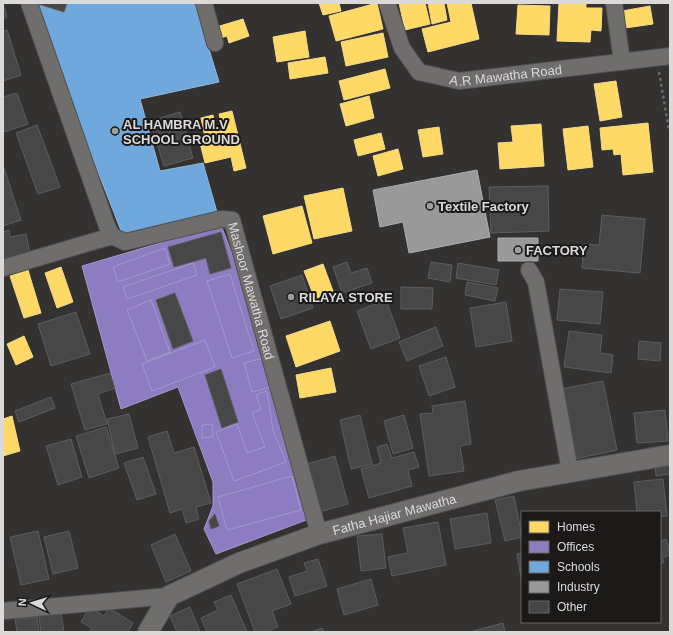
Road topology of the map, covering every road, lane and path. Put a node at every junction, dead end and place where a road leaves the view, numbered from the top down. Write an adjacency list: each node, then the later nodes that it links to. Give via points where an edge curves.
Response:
1 (29, 3): 9 (street)
2 (204, 3): 5 (street)
3 (387, 3): 7 (street, A.R Mawatha Road, via 402,48 419,72 459,81)
4 (614, 3): 7 (street)
5 (215, 43)
6 (663, 57): 7 (street, A.R Mawatha Road); 8 (path)
7 (622, 62)
8 (669, 130)
9 (112, 236): 10 (street); 14 (street, Mashoor Mawatha Road, via 125,242 221,219 232,220 238,234)
10 (3, 268)
11 (529, 270): 13 (street, via 536,282)
12 (670, 454): 13 (street, Fatha Hajiar Mawatha)
13 (570, 471): 14 (street, Fatha Hajiar Mawatha, via 519,481)
14 (319, 534): 15 (street, Fatha Hajiar Mawatha, via 239,563)
15 (169, 596): 16 (street); 17 (street)
16 (3, 611)
17 (148, 632)

